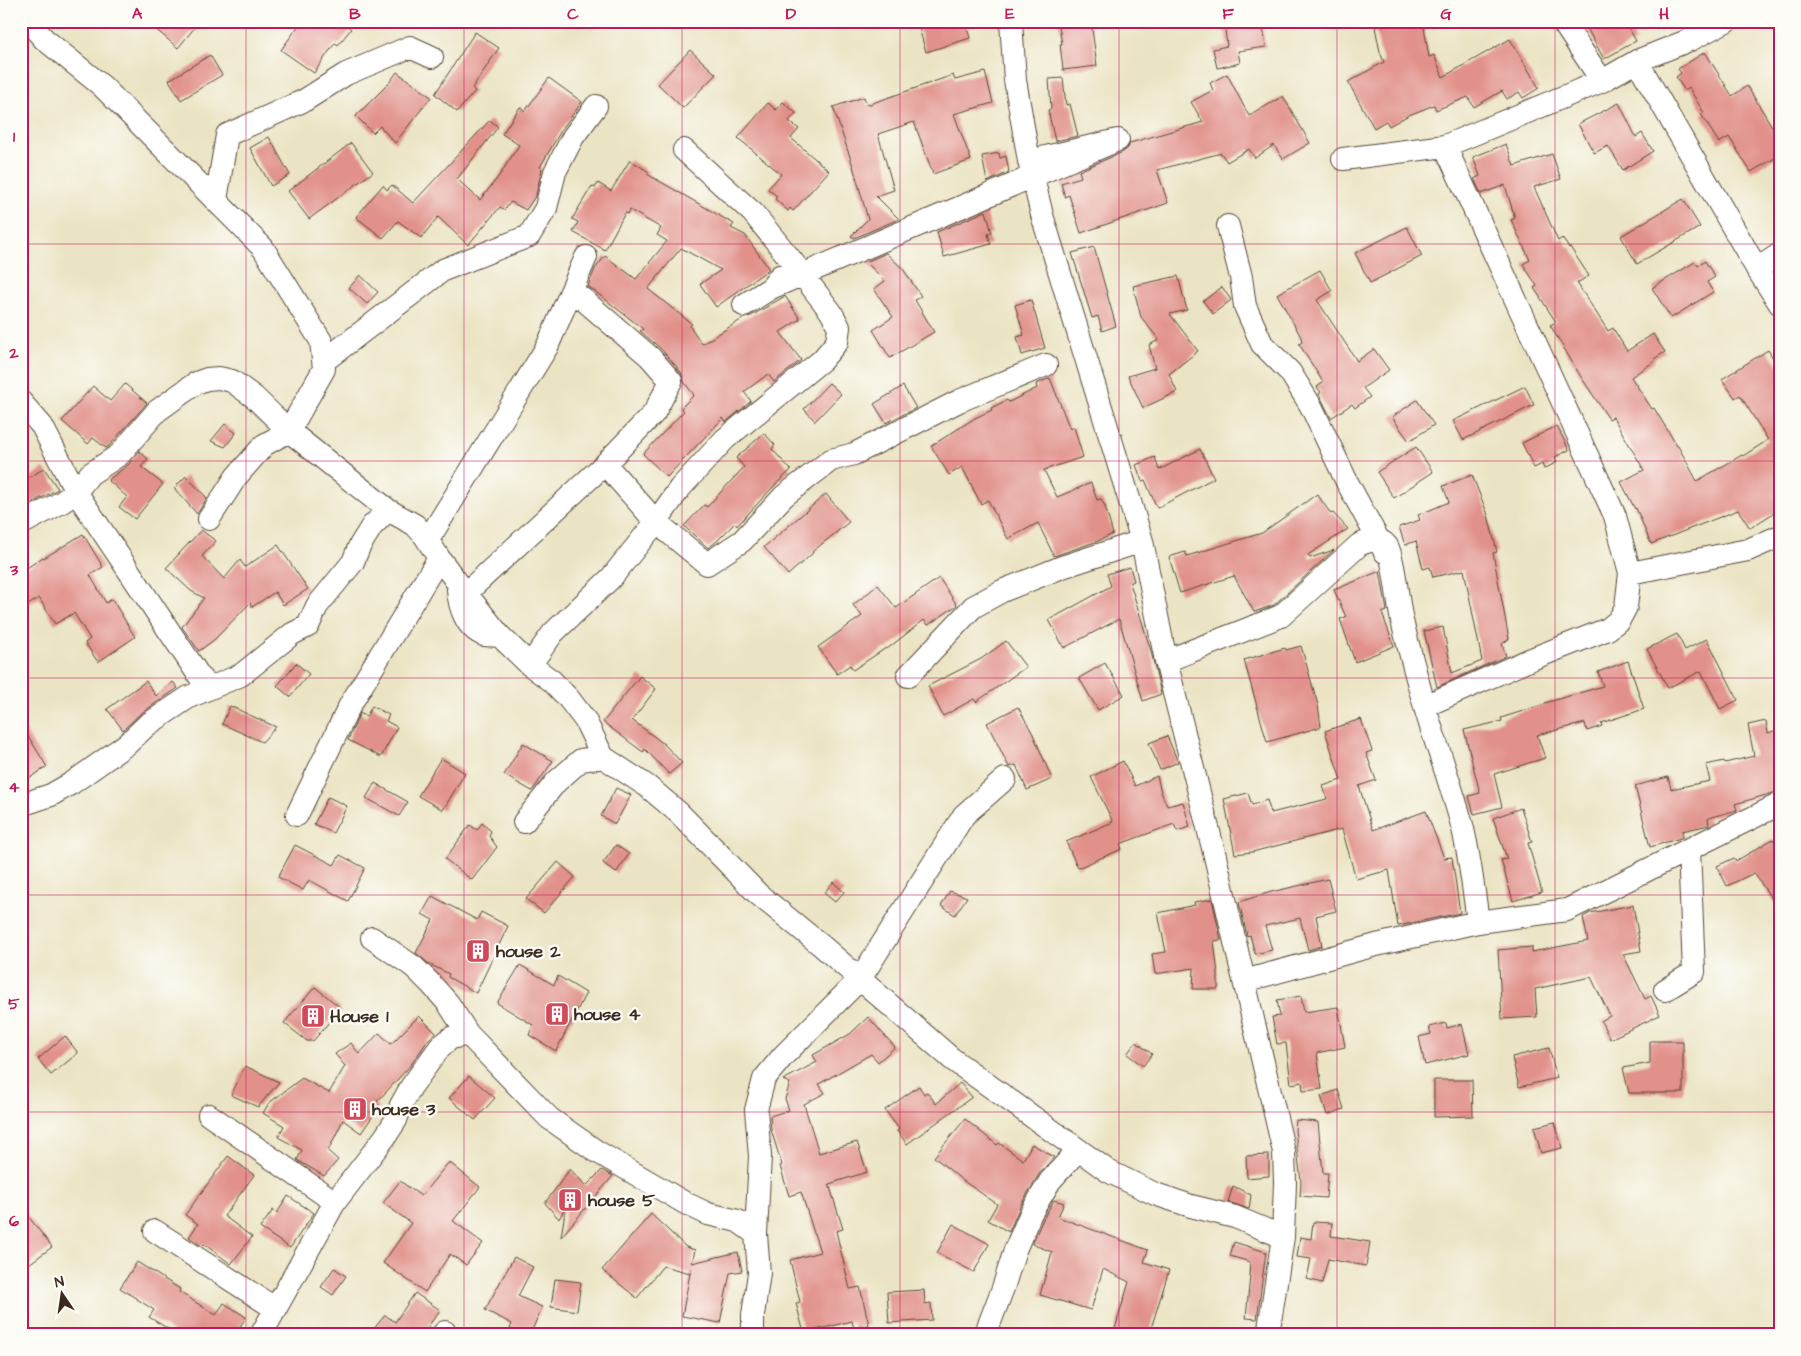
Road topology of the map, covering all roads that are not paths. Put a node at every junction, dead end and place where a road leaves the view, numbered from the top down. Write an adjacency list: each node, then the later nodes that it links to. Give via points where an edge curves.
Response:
1 (28, 21): 14 (street, via 44,39 102,86)
2 (1011, 21): 13 (street, via 1015,80)
3 (1562, 21): 8 (street)
4 (1693, 21): 7 (street)
5 (1726, 21): 7 (street)
6 (432, 57): 14 (street, via 410,47 346,74 305,100 227,135)
7 (1644, 58): 8 (street); 19 (street)
8 (1602, 81): 10 (street)
9 (596, 106): 24 (street, via 573,137 555,172 546,208 529,236 443,270)
10 (1445, 146): 12 (street); 38 (street, via 1615,516)
11 (684, 150): 18 (street, via 753,213)
12 (1343, 159)
13 (1029, 161): 20 (street, via 1118,140); 35 (street, via 1042,215)
14 (216, 200): 24 (street, via 263,248 321,341)
15 (1228, 226): 37 (street, via 1245,306 1262,344 1290,372 1311,406)
16 (1780, 254): 19 (street)
17 (586, 257): 36 (street, via 547,347)
18 (792, 260): 20 (street); 32 (street, via 831,312 838,326 837,342 822,360 725,439 680,488)
19 (1757, 270): 22 (street)
20 (771, 288): 23 (street)
21 (579, 296): 28 (street, via 650,356 671,381 654,413)
22 (1780, 304)
23 (744, 305)
24 (324, 362): 27 (street, via 322,376)
25 (1046, 366): 32 (street, via 959,401 854,454 831,460 784,496 742,541 707,564)
26 (21, 402): 29 (street, via 42,426)
27 (289, 431): 29 (street, via 232,380 207,379 157,411 119,455 90,474); 30 (street); 31 (street, via 264,445 236,477)
28 (605, 464): 32 (street); 39 (street)
29 (76, 492): 33 (street); 43 (street)
30 (388, 510): 36 (street, via 414,525); 43 (street, via 372,526 353,562 317,606 308,626 292,634 241,675)
31 (209, 519)
32 (656, 522): 41 (street, via 611,578 553,633)
33 (21, 524)
34 (1780, 536): 38 (street, via 1748,550)
35 (1142, 541): 40 (street); 42 (street, via 1062,567 1002,591 974,607)
36 (433, 549): 39 (street); 49 (street, via 350,705)
37 (1386, 553)
38 (1630, 573): 44 (street, via 1626,607 1619,620 1608,629)
39 (462, 588): 41 (street, via 500,636)
40 (1166, 661): 44 (street, via 1281,616 1359,545 1376,540 1383,542 1389,552 1401,619); 55 (street)
41 (530, 665): 45 (street, via 552,680 569,699 585,720)
42 (908, 676)
43 (208, 689): 48 (street, via 189,697 147,725 127,744 72,783 51,795)
44 (1425, 706): 52 (street, via 1463,829)
45 (603, 758): 50 (street, via 580,760 556,782); 54 (street, via 647,786 679,813 758,894)
46 (1005, 778): 54 (street, via 964,815)
47 (1780, 804): 51 (street)
48 (21, 805)
49 (297, 815)
50 (524, 822)
51 (1689, 849): 52 (street, via 1567,910); 56 (street, via 1694,972)
52 (1478, 922): 55 (street, via 1376,945)
53 (372, 938): 57 (street, via 431,984)
54 (860, 979): 59 (street, via 952,1058); 62 (street, via 783,1056 764,1080 756,1110 760,1156)
55 (1244, 981): 63 (street, via 1284,1152)
56 (1665, 990)
57 (468, 1034): 60 (street, via 451,1038 440,1047 411,1087 385,1137); 62 (street, via 530,1100 570,1134 685,1203 708,1214 738,1221)
58 (209, 1115): 60 (street)
59 (1078, 1150): 63 (street, via 1108,1171 1155,1194 1235,1217); 67 (street, via 1050,1181 1031,1213)
60 (335, 1202): 64 (street)
61 (154, 1231): 64 (street)
62 (756, 1234): 66 (street, via 759,1273)
63 (1283, 1237): 68 (street)
64 (276, 1309): 65 (street)
65 (261, 1335)
66 (753, 1335)
67 (985, 1335)
68 (1268, 1335)

